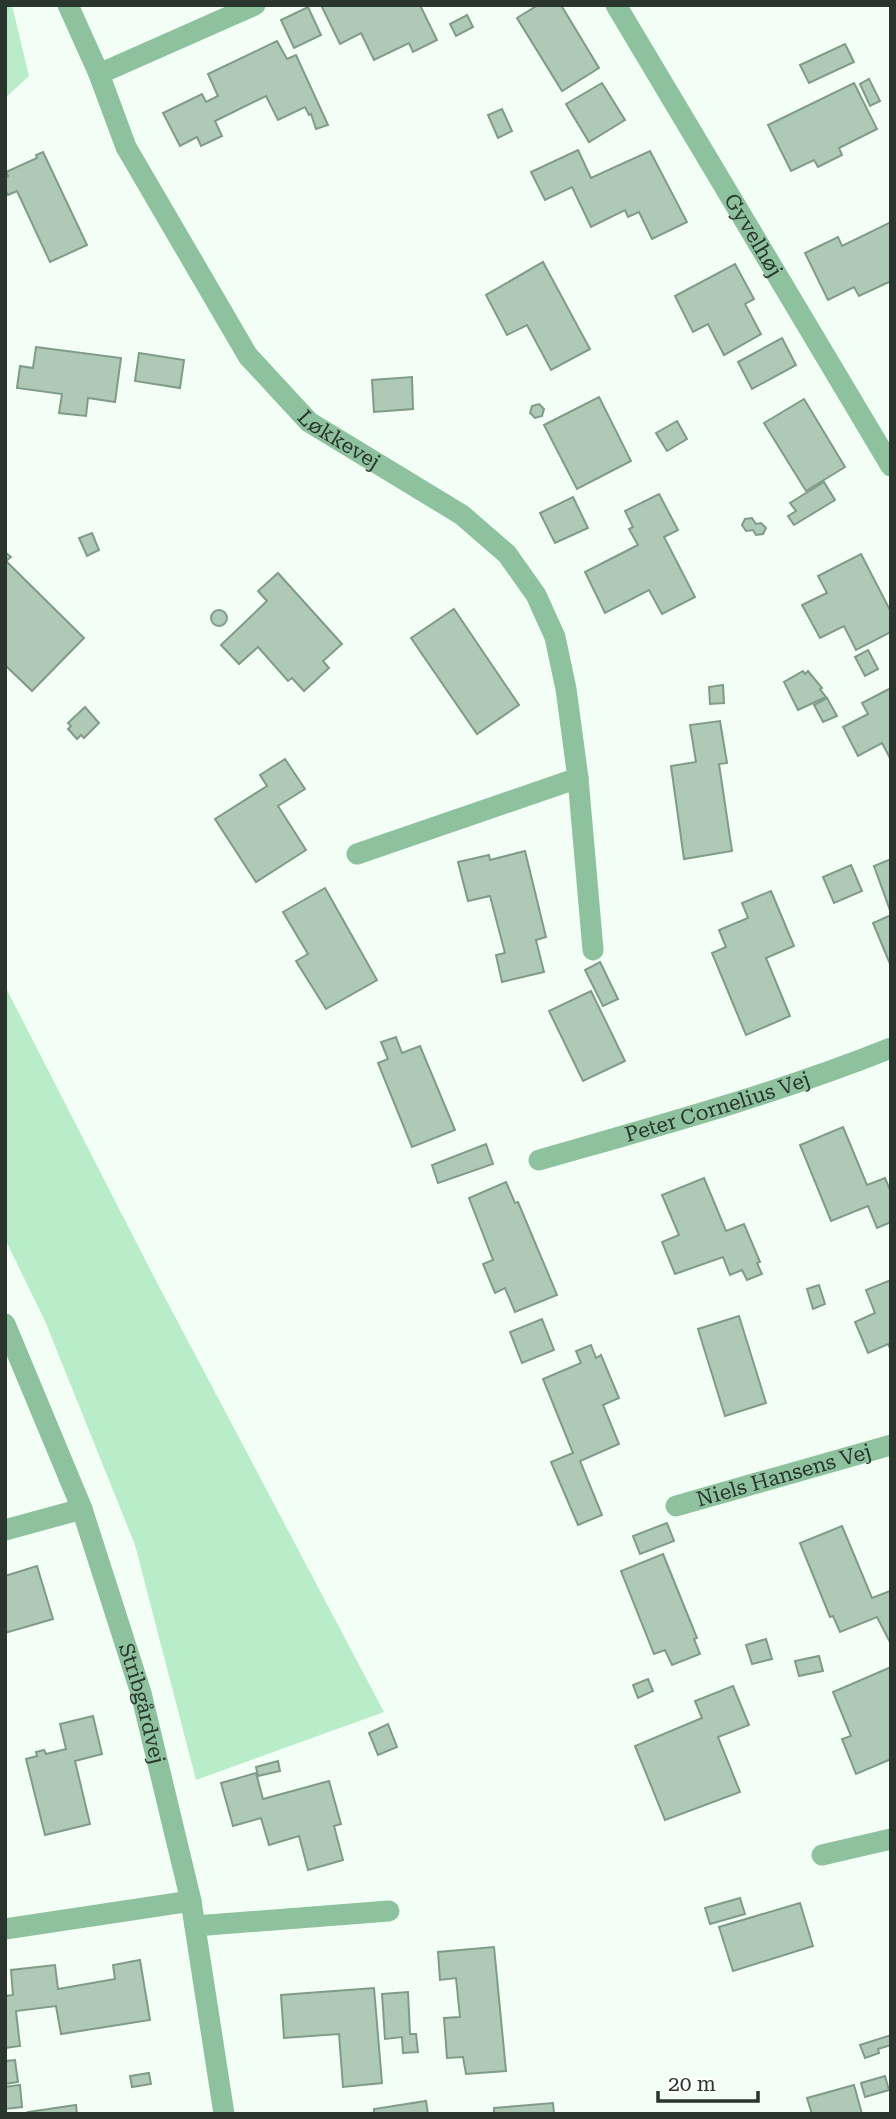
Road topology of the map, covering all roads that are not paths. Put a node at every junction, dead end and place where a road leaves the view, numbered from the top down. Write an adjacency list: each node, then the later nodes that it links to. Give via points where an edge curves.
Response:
1 (68, 5): 4 (street, Løkkevej)
2 (255, 5): 4 (street)
3 (616, 5): 5 (street, Gyvelhøj)
4 (99, 74): 6 (street, Løkkevej, via 126,147 248,356 309,422 462,515 507,554 536,595 558,650)
5 (891, 466)
6 (578, 778): 7 (street); 8 (street, Løkkevej)
7 (357, 854)
8 (593, 950)
9 (891, 1048): 10 (street, Peter Cornelius Vej, via 687,1118)
10 (539, 1160)
11 (5, 1324): 14 (street, Stribgårdvej)
12 (891, 1444): 13 (street, Niels Hansens Vej)
13 (676, 1506)
14 (82, 1509): 15 (street); 18 (street, Stribgårdvej, via 141,1693)
15 (5, 1530)
16 (891, 1839): 17 (street)
17 (822, 1856)
18 (191, 1901): 20 (street, Stribgårdvej); 21 (street)
19 (388, 1912): 20 (street)
20 (195, 1926): 22 (street, Stribgårdvej)
21 (5, 1929)
22 (224, 2114)

